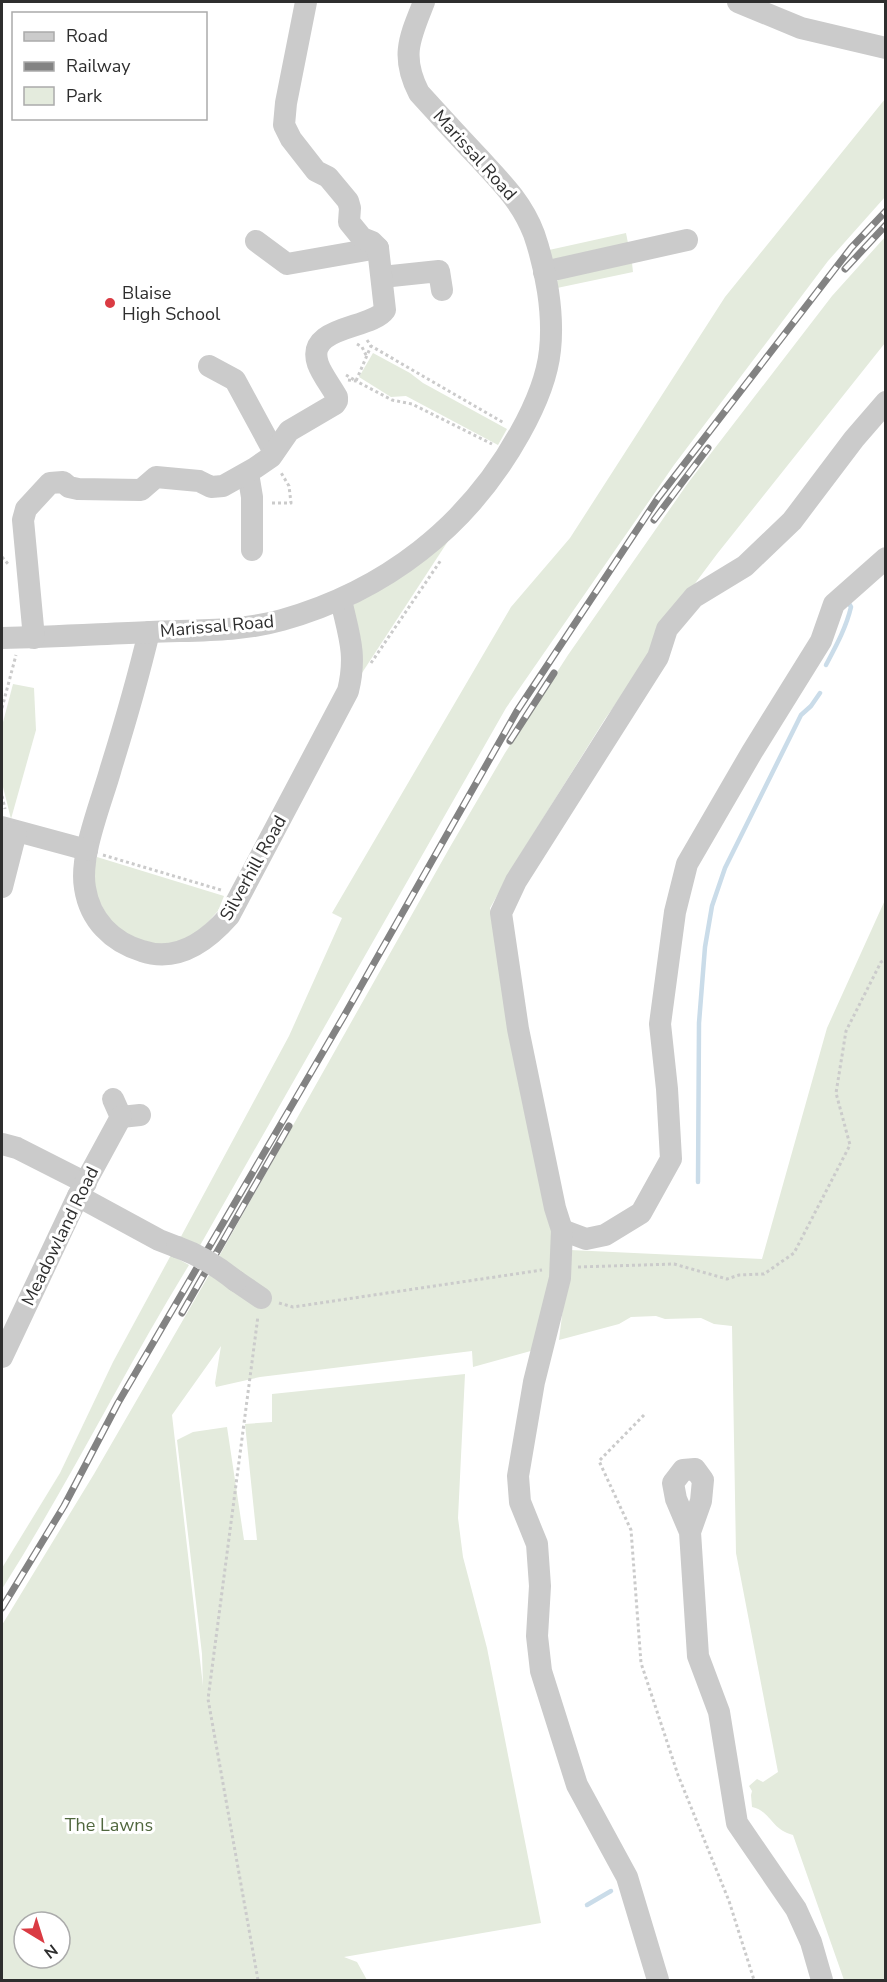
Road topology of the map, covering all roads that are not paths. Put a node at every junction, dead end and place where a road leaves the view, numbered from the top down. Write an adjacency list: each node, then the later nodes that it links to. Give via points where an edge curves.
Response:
1 (306, 2): 7 (street, via 284,125 316,171 328,177 348,201 349,222 362,238)
2 (424, 2): 8 (street, Marissal Road, via 410,37 412,80 419,93 503,182 523,210)
3 (738, 2): 4 (street, via 801,28)
4 (885, 48)
5 (687, 240): 8 (street)
6 (256, 241): 7 (street, via 287,264)
7 (378, 248): 9 (street)
8 (544, 272): 17 (street, Marissal Road, via 550,351 542,386 510,453 490,483 432,543 394,571)
9 (382, 277): 10 (street, via 440,272); 13 (street, via 385,310 354,333 325,338 318,349 317,362 332,372 337,401 289,431)
10 (442, 290)
11 (209, 366): 13 (street, via 236,380)
12 (885, 402): 26 (street, via 792,521 745,566 694,597 667,628 658,657 516,881 501,913 518,1029)
13 (273, 455): 14 (street)
14 (248, 473): 15 (street); 19 (street, via 223,486 211,487 199,481 156,477 141,490 78,489 63,482 50,483 26,509 23,519)
15 (252, 550)
16 (885, 558): 26 (street, via 834,604 821,640 687,864 675,912 660,1024 671,1159 641,1213 605,1235 586,1239)
17 (340, 600): 18 (street, Marissal Road, via 280,621 213,630); 21 (street, Silverhill Road, via 354,656 348,691 229,916 214,933 197,945 161,956 118,942 95,918 84,886)
18 (149, 632): 19 (street, Marissal Road); 21 (street, Silverhill Road)
19 (19, 638)
20 (9, 829): 21 (street); 22 (street)
21 (87, 850)
22 (2, 887)
23 (125, 1110): 25 (street, Meadowland Road)
24 (2, 1144): 25 (street, via 17,1148)
25 (82, 1189): 27 (street, bridge, via 159,1240 216,1265); 28 (street, Meadowland Road)
26 (562, 1230): 30 (street, via 560,1278 534,1382 518,1476 520,1502 537,1544 541,1671 577,1785 627,1877)
27 (261, 1298)
28 (2, 1357)
29 (690, 1532): 31 (street, via 698,1656 719,1712 737,1823 796,1910)
30 (658, 1980)
31 (822, 1980)

